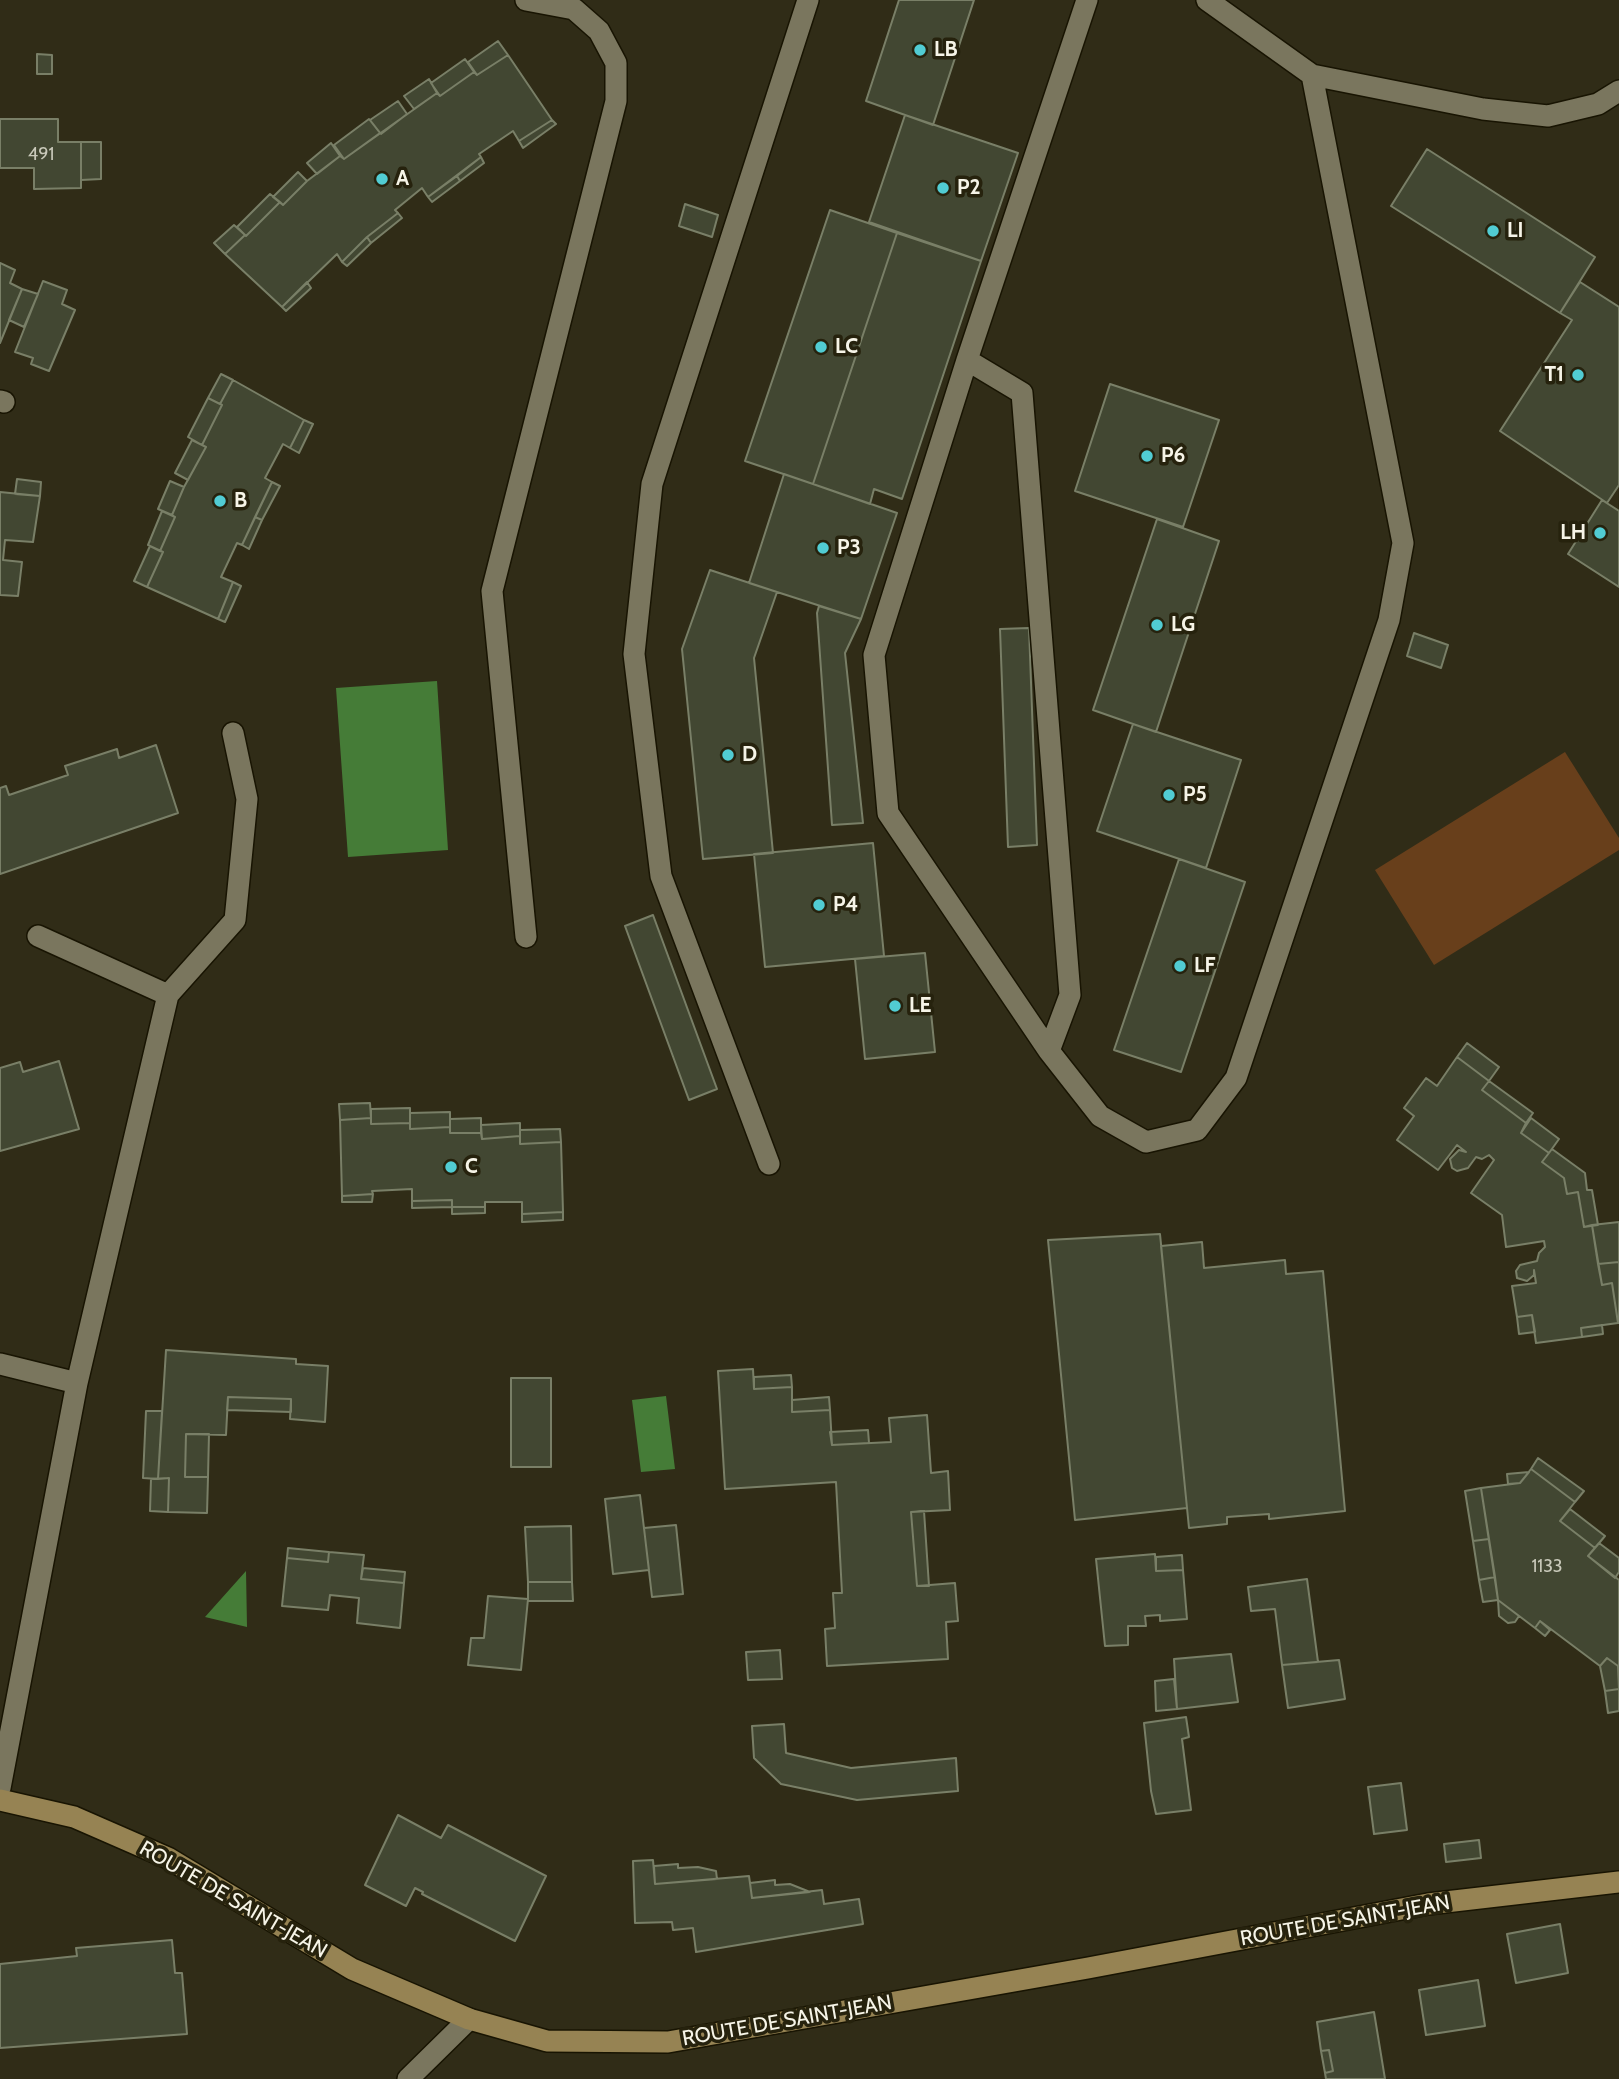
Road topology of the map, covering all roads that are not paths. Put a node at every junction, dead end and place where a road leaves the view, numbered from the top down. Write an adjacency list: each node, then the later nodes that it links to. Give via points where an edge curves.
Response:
1 (526, 0): 10 (street, via 574,9 599,31 616,63 616,101 492,592)
2 (808, 0): 13 (street, via 652,484 634,654 661,876)
3 (1087, 0): 7 (street)
4 (1207, 0): 5 (street)
5 (1312, 75): 6 (street, via 1483,109 1548,116 1598,104); 12 (street, via 1403,543 1389,620 1236,1078 1197,1130 1146,1143 1100,1116)
6 (1619, 91)
7 (967, 360): 12 (street, via 1022,393 1070,995); 12 (street, via 874,655 888,813)
8 (233, 733): 11 (street, via 247,799 235,920)
9 (38, 936): 11 (street)
10 (526, 937)
11 (169, 995): 15 (street)
12 (1049, 1051)
13 (769, 1164)
14 (0, 1364): 15 (street)
15 (77, 1383): 16 (street)
16 (0, 1788)
17 (0, 1800): 19 (street, ROUTE DE SAINT-JEAN, via 74,1817 168,1858 352,1969)
18 (1619, 1882): 19 (street, ROUTE DE SAINT-JEAN, via 1427,1904 667,2042 547,2040)
19 (469, 2019): 20 (street)
20 (408, 2079)

